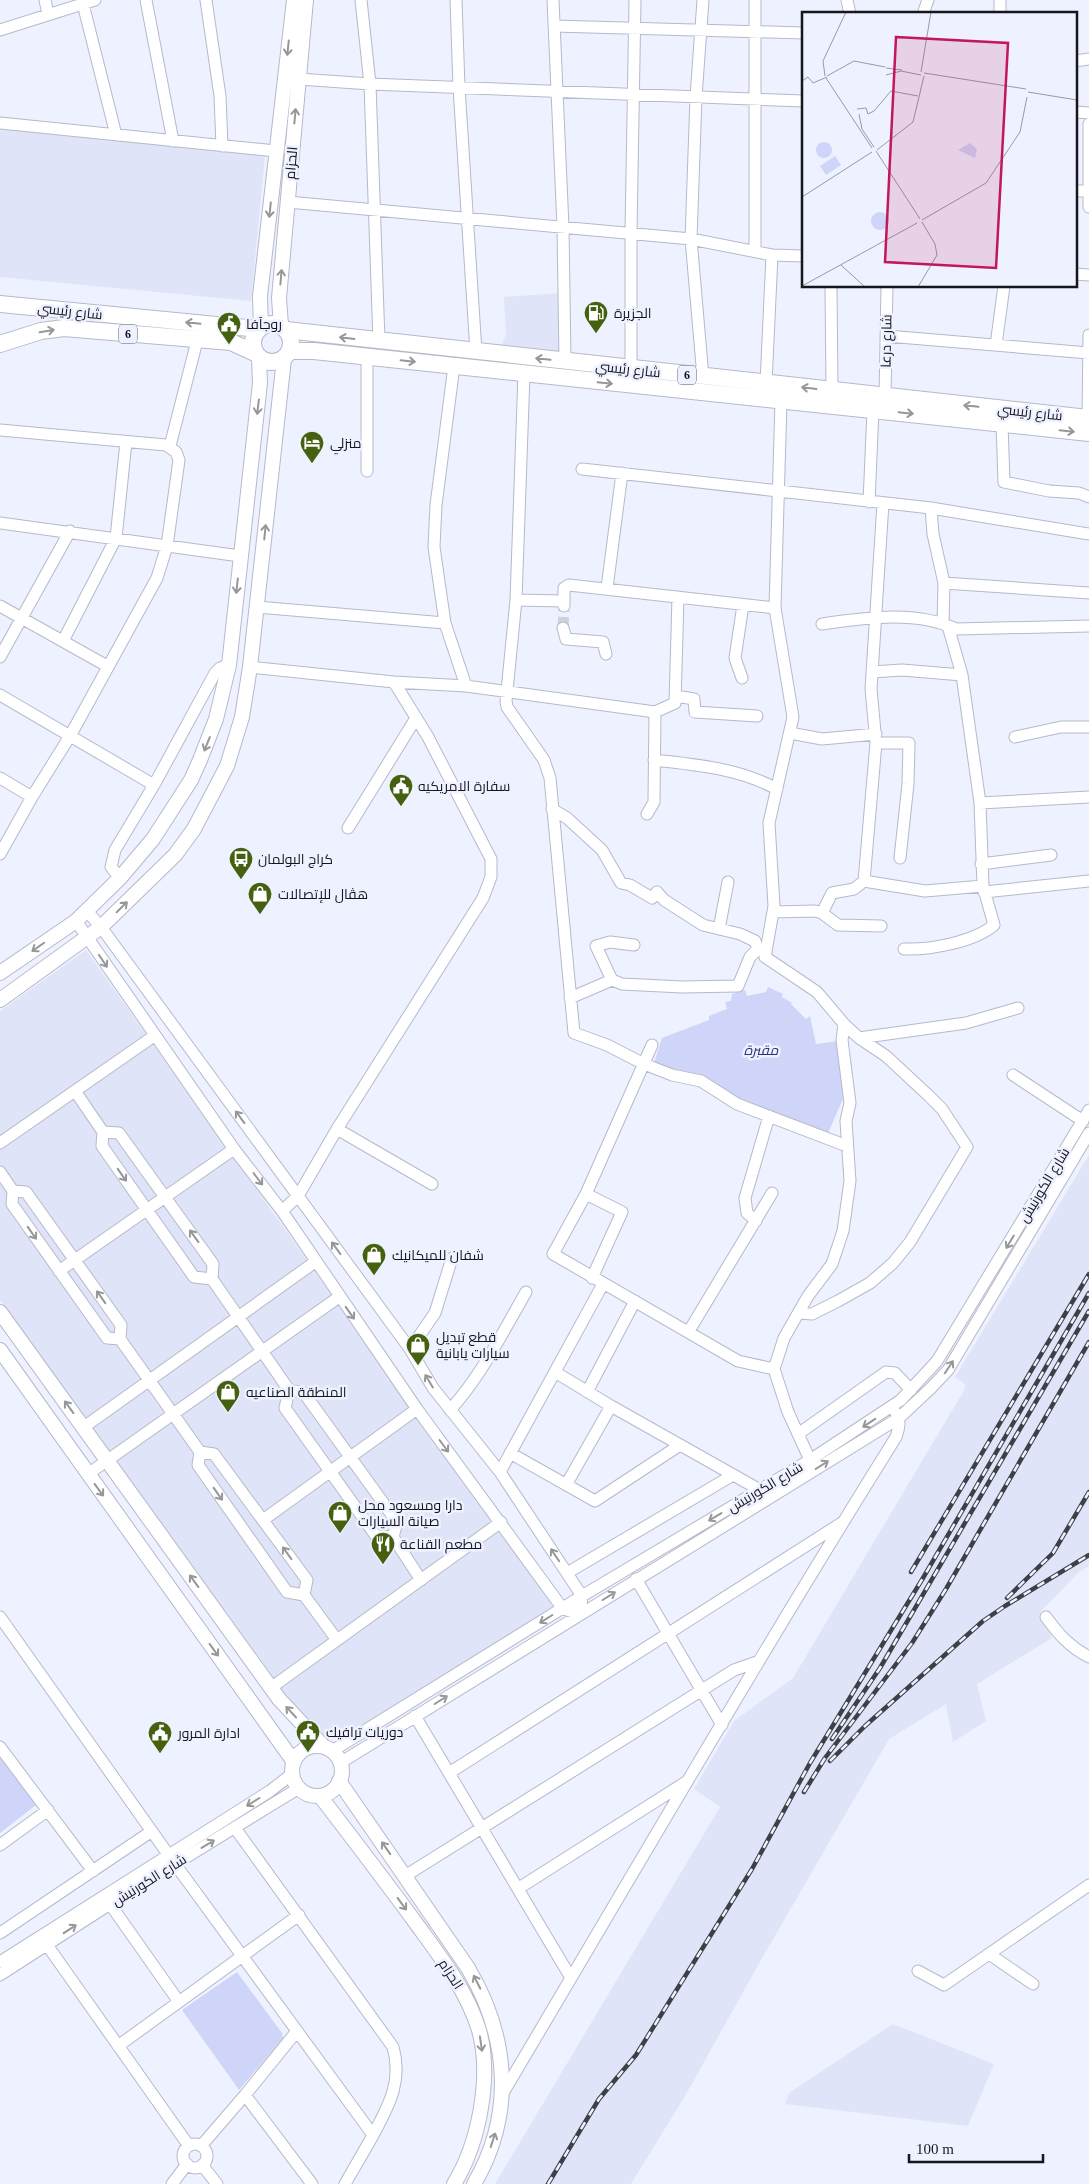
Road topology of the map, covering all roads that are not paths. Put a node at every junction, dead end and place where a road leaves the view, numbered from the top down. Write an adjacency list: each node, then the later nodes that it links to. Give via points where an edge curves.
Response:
1 (44, 0): 16 (street)
2 (95, 0): 14 (street)
3 (146, 0): 38 (street)
4 (206, 0): 39 (street, via 220,96)
5 (294, 0): 40 (main road, one-way to 40)
6 (306, 0): 25 (main road, الحزام)
7 (361, 0): 26 (street)
8 (456, 0): 27 (street)
9 (553, 0): 17 (street)
10 (635, 0): 18 (street)
11 (703, 0): 20 (street)
12 (755, 0): 21 (street)
13 (928, 0): 15 (street)
14 (83, 1): 16 (street); 37 (street)
15 (924, 12)
16 (48, 14): 19 (street)
17 (554, 26): 18 (street); 28 (street)
18 (634, 28): 20 (street); 29 (street)
19 (0, 30)
20 (701, 30): 21 (street); 30 (street)
21 (755, 32): 22 (street); 31 (street)
22 (802, 33)
23 (1089, 59): 24 (street)
24 (1076, 61)
25 (299, 79): 26 (street); 43 (main road, الحزام, one-way to 25)
26 (370, 84): 27 (street); 45 (street)
27 (459, 87): 28 (street); 46 (street)
28 (557, 91): 29 (street); 47 (street)
29 (633, 94): 30 (street); 48 (street)
30 (696, 97): 31 (street); 49 (street)
31 (756, 99): 32 (street); 50 (street)
32 (802, 101)
33 (1076, 112): 34 (street)
34 (1089, 113)
35 (0, 123): 37 (street)
36 (1089, 124): 42 (street)
37 (116, 135): 38 (street)
38 (172, 141): 39 (street)
39 (222, 146): 40 (street)
40 (276, 152): 59 (main road, one-way to 59, via 260,296)
41 (1076, 191): 42 (street)
42 (1089, 191): 44 (street)
43 (288, 202): 45 (street); 60 (main road, الحزام, one-way to 43, via 278,303)
44 (1089, 207)
45 (375, 210): 46 (street); 64 (street)
46 (468, 218): 47 (street); 67 (street)
47 (563, 227): 48 (street); 72 (street)
48 (631, 233): 49 (street); 74 (street)
49 (692, 239): 50 (street); 76 (street)
50 (755, 251): 51 (street)
51 (772, 254): 52 (street); 77 (street)
52 (802, 256)
53 (1076, 274): 54 (street)
54 (1089, 274)
55 (831, 288): 78 (street)
56 (887, 288): 62 (street, شارع درعا)
57 (1004, 288): 66 (street)
58 (0, 304): 59 (highway, شارع رئيسي / 6, one-way to 58)
59 (260, 328): 60 (highway, شارع رئيسي, via 271,324); 69 (highway, via 253,340)
60 (284, 328): 64 (highway, شارع رئيسي / 6, one-way to 60); 70 (highway, via 292,340)
61 (1089, 335): 68 (street)
62 (887, 336): 66 (street); 79 (street, شارع درعا)
63 (197, 341): 65 (highway, شارع رئيسي / 6, one-way to 63, via 41,331 64,328); 69 (highway, شارع رئيسي / 6, via 231,342); 86 (street)
64 (379, 342): 67 (highway, شارع رئيسي / 6)
65 (0, 344)
66 (996, 345): 68 (street)
67 (476, 352): 72 (highway, شارع رئيسي / 6, one-way to 67)
68 (1089, 353): 82 (street)
69 (257, 355): 70 (highway, شارع رئيسي, via 272,363); 100 (main road, one-way to 100, via 260,383)
70 (287, 355): 71 (highway, شارع رئيسي / 6, via 314,351); 108 (main road, one-way to 70)
71 (367, 357): 73 (highway, شارع رئيسي / 6, one-way to 73); 88 (street)
72 (565, 362): 74 (highway, شارع رئيسي / 6)
73 (454, 366): 75 (highway, شارع رئيسي / 6); 112 (street, via 436,505 434,547)
74 (631, 369): 76 (highway, شارع رئيسي / 6)
75 (524, 374): 80 (highway, شارع رئيسي / 6, one-way to 80); 105 (street)
76 (703, 377): 77 (highway, شارع رئيسي / 6)
77 (772, 384): 78 (highway, شارع رئيسي / 6, one-way to 77); 80 (highway)
78 (832, 390): 79 (highway, شارع رئيسي / 6)
79 (885, 397): 82 (highway, شارع رئيسي / 6, one-way to 79)
80 (779, 401): 81 (highway, شارع رئيسي / 6); 90 (street)
81 (873, 410): 83 (highway, شارع رئيسي / 6, one-way to 83); 92 (street)
82 (1089, 423): 83 (highway, شارع رئيسي / 6, one-way to 82)
83 (1002, 424): 91 (street, via 1004,482)
84 (0, 430): 85 (street)
85 (126, 442): 86 (street); 98 (street)
86 (170, 446): 99 (street, via 179,460)
87 (582, 469): 89 (street)
88 (367, 471)
89 (622, 473): 90 (street); 102 (street)
90 (778, 492): 92 (street); 109 (street)
91 (1089, 497)
92 (869, 502): 93 (street)
93 (883, 503): 94 (street); 110 (street)
94 (931, 508): 97 (street); 101 (street)
95 (0, 523): 96 (street)
96 (70, 531): 98 (street); 111 (street)
97 (1089, 534)
98 (116, 538): 99 (street); 117 (street)
99 (166, 546): 100 (street); 121 (street, via 157,578)
100 (240, 556): 120 (main road, one-way to 120)
101 (944, 583): 103 (street); 114 (street)
102 (607, 588): 104 (street); 105 (street, via 567,585 564,604)
103 (1089, 593)
104 (678, 597): 106 (street); 130 (street)
105 (516, 600): 128 (street)
106 (743, 605): 109 (street); 125 (street, via 735,658)
107 (0, 606): 111 (street)
108 (257, 607): 112 (street); 122 (main road)
109 (775, 608): 135 (street, via 793,717)
110 (876, 616): 113 (street); 114 (street); 123 (street)
111 (23, 619): 117 (street); 119 (street)
112 (445, 623): 127 (street)
113 (822, 624)
114 (945, 624): 115 (street, via 956,629); 124 (street)
115 (1089, 626)
116 (564, 628): 118 (street, via 566,639 603,642)
117 (63, 642): 121 (street)
118 (606, 654)
119 (0, 657)
120 (230, 665): 122 (main road); 141 (street, via 220,668 215,674); 153 (main road, one-way to 153, via 208,741 191,780 153,839)
121 (107, 666): 136 (street)
122 (250, 667): 126 (street); 163 (main road, one-way to 122, via 176,855 214,792 232,752 242,717)
123 (872, 672): 124 (street, via 902,670); 138 (street)
124 (962, 675): 145 (street)
125 (742, 678)
126 (394, 682): 127 (street); 133 (street)
127 (466, 686): 128 (street)
128 (508, 692): 131 (street); 146 (street, via 507,706 548,768)
129 (0, 695): 136 (street)
130 (676, 696): 131 (street, via 675,703); 132 (street, via 694,699 695,712)
131 (655, 712): 139 (street)
132 (756, 716)
133 (416, 718): 148 (street); 184 (street, via 491,859 491,877 483,898)
134 (1089, 727): 137 (street, via 1061,727)
135 (790, 732): 138 (street, via 822,739); 142 (street)
136 (70, 736): 141 (street); 143 (street)
137 (1015, 737)
138 (876, 738): 151 (street, via 909,743); 154 (street)
139 (654, 760): 142 (street, via 725,769); 147 (street, via 654,802)
140 (0, 778): 143 (street)
141 (154, 785): 153 (street, via 114,850 111,867)
142 (777, 789): 159 (street, via 769,823)
143 (32, 797): 149 (street)
144 (1089, 797): 145 (street)
145 (980, 803): 152 (street)
146 (552, 809): 164 (street, via 568,818 602,850 621,883 652,898 657,892 703,925); 171 (street)
147 (647, 814)
148 (348, 828)
149 (0, 854)
150 (1051, 855): 152 (street)
151 (900, 858)
152 (981, 864): 157 (street)
153 (120, 878): 158 (main road)
154 (864, 881): 157 (street, via 925,891); 160 (street, via 854,889 832,893)
155 (1089, 881): 157 (street)
156 (728, 882): 164 (street)
157 (983, 889): 167 (street, via 994,925 987,931 927,949)
158 (86, 910): 161 (main road); 163 (street)
159 (773, 912): 160 (street); 168 (street)
160 (822, 913): 162 (street, via 838,925)
161 (76, 921): 165 (street); 169 (main road, one-way to 169)
162 (881, 926)
163 (101, 927): 165 (main road); 195 (street, one-way to 163)
164 (719, 929): 168 (street, via 755,941)
165 (86, 937): 172 (main road); 175 (street, one-way to 175)
166 (634, 945): 170 (street, via 610,942 596,946)
167 (904, 949)
168 (762, 950): 170 (street, via 750,957 738,986 682,987 622,984); 174 (street, via 765,957 817,992)
169 (0, 973)
170 (612, 980): 171 (street)
171 (570, 998): 178 (street, via 574,1033)
172 (0, 1000)
173 (1018, 1008): 176 (street, via 966,1023)
174 (844, 1024): 176 (street); 188 (street, via 842,1040 850,1103 846,1121)
175 (154, 1036): 180 (street); 189 (street)
176 (859, 1038): 211 (street, via 886,1056 942,1109 967,1148 910,1242 893,1263 870,1283 847,1296 812,1314)
177 (652, 1045): 178 (street)
178 (644, 1064): 182 (street, via 672,1075 701,1081 737,1104); 193 (street)
179 (1013, 1075): 183 (street)
180 (75, 1091): 185 (street); 187 (street)
181 (1089, 1110): 183 (street, شارع الكورنيش)
182 (769, 1116): 188 (street); 199 (street, via 745,1198 747,1213)
183 (1083, 1121): 222 (street, شارع الكورنيش, one-way to 222, via 937,1361)
184 (337, 1128): 191 (street); 195 (street)
185 (103, 1132): 196 (street, via 118,1133); 197 (street, one-way to 197, via 102,1146)
186 (1089, 1133): 229 (street, شارع الكورنيش, one-way to 186, via 948,1370)
187 (0, 1143)
188 (847, 1146): 211 (street, via 850,1181 843,1232 832,1264)
189 (234, 1149): 196 (street); 198 (street, one-way to 198)
190 (0, 1172): 192 (street)
191 (432, 1184)
192 (13, 1191): 201 (street, via 26,1192); 203 (street, one-way to 203, via 12,1204)
193 (586, 1194): 204 (street, via 622,1212); 204 (street, via 553,1254)
194 (772, 1194): 199 (street)
195 (298, 1196): 198 (street); 215 (street, one-way to 195)
196 (165, 1197): 197 (street); 205 (street, one-way to 196, via 213,1264)
197 (147, 1210): 201 (street); 205 (street, via 194,1277)
198 (282, 1211): 202 (street)
199 (756, 1221): 213 (street)
200 (452, 1258): 215 (street, via 435,1313)
201 (75, 1260): 203 (street); 214 (street, one-way to 201, via 122,1325)
202 (315, 1262): 208 (street); 212 (street)
203 (59, 1271): 214 (street, via 108,1338)
204 (592, 1278): 206 (street)
205 (212, 1279): 212 (street)
206 (603, 1284): 209 (street); 219 (street)
207 (526, 1292): 227 (street)
208 (339, 1297): 217 (street); 226 (street, one-way to 226)
209 (634, 1301): 213 (street); 223 (street)
210 (0, 1312): 230 (main road, one-way to 210)
211 (799, 1313): 218 (street, via 781,1344)
212 (238, 1317): 217 (street); 220 (street)
213 (689, 1331): 218 (street, via 738,1361)
214 (120, 1339): 220 (street)
215 (410, 1349): 227 (street, one-way to 215)
216 (0, 1350): 240 (main road)
217 (262, 1351): 221 (street); 228 (street)
218 (774, 1369): 231 (street)
219 (555, 1372): 223 (street); 234 (street)
220 (150, 1380): 228 (street); 230 (street)
221 (289, 1390): 235 (street, via 304,1393); 238 (street, via 285,1408)
222 (911, 1390): 225 (street, شارع الكورنيش); 231 (street, via 895,1373 886,1372)
223 (586, 1392): 224 (street)
224 (611, 1406): 232 (street); 242 (street)
225 (892, 1407): 229 (street); 237 (street, شارع الكورنيش, one-way to 237)
226 (417, 1408): 235 (street); 245 (street, one-way to 245)
227 (450, 1410): 239 (street)
228 (173, 1414): 233 (street); 236 (street)
229 (899, 1418): 246 (street, via 896,1437); 249 (street, شارع الكورنيش, one-way to 229)
230 (84, 1427): 236 (main road)
231 (798, 1434): 237 (street)
232 (680, 1445): 241 (street); 242 (street, via 595,1501)
233 (200, 1452): 244 (street, via 214,1454); 251 (street, one-way to 251, via 198,1465 287,1592)
234 (510, 1453): 239 (street); 242 (street)
235 (350, 1457): 238 (street); 247 (street, via 396,1522)
236 (107, 1460): 240 (street); 261 (main road, one-way to 236)
237 (810, 1460): 243 (street, شارع الكورنيش)
238 (330, 1471): 244 (street); 247 (street, via 376,1536)
239 (500, 1472): 248 (street, one-way to 239)
240 (88, 1474): 268 (main road, one-way to 268)
241 (733, 1475): 243 (street); 248 (street)
242 (566, 1485)
243 (760, 1490): 252 (street, شارع الكورنيش, one-way to 252)
244 (263, 1520): 251 (street, one-way to 244, via 307,1580)
245 (501, 1522): 250 (street); 253 (street)
246 (843, 1522): 257 (street); 260 (street)
247 (393, 1538): 250 (street)
248 (568, 1573): 252 (street)
249 (636, 1579): 254 (street, شارع الكورنيش, one-way to 249); 257 (street)
250 (421, 1580): 258 (street)
251 (304, 1595): 258 (street)
252 (582, 1596): 253 (street, شارع الكورنيش); 254 (street)
253 (563, 1609): 254 (street); 266 (street, شارع الكورنيش, one-way to 266)
254 (580, 1614): 263 (street, شارع الكورنيش, one-way to 254)
255 (0, 1617): 277 (street)
256 (1046, 1617): 259 (street, via 1068,1645)
257 (668, 1634): 262 (street); 269 (street)
258 (337, 1640): 261 (street)
259 (1089, 1657)
260 (757, 1662): 262 (street, via 734,1670); 264 (street)
261 (272, 1687): 266 (main road, one-way to 261, via 279,1699)
262 (702, 1691): 264 (street); 276 (street)
263 (415, 1716): 267 (street, شارع الكورنيش); 269 (street)
264 (722, 1725): 270 (street)
265 (0, 1747): 274 (street)
266 (328, 1749): 267 (main road); 268 (main road, via 306,1749)
267 (340, 1763): 271 (main road)
268 (293, 1768): 272 (main road); 279 (street, شارع الكورنيش, one-way to 279, via 270,1791)
269 (449, 1773): 276 (street)
270 (690, 1780): 283 (street); 293 (street)
271 (339, 1781): 273 (main road, via 332,1791); 281 (main road, one-way to 271)
272 (299, 1788): 273 (main road); 275 (street, شارع الكورنيش)
273 (320, 1796): 308 (main road, الحزام, one-way to 308, via 451,1971 468,2002 479,2032 483,2073 476,2133)
274 (48, 1810): 278 (street); 280 (street)
275 (235, 1828): 279 (street, شارع الكورنيش, one-way to 275); 285 (street)
276 (482, 1828): 281 (street); 283 (street)
277 (152, 1831): 279 (street); 280 (street)
278 (0, 1844)
279 (172, 1860): 284 (street, شارع الكورنيش); 289 (street); 290 (street, شارع الكورنيش)
280 (93, 1871): 286 (street)
281 (405, 1876): 298 (main road, one-way to 281, via 496,2034 478,1984)
282 (1089, 1885): 288 (street)
283 (519, 1888): 293 (street)
284 (110, 1904): 287 (street, شارع الكورنيش, one-way to 284); 295 (street)
285 (299, 1915): 289 (street); 300 (street, via 393,2047 397,2068 394,2092)
286 (0, 1933)
287 (47, 1945): 292 (street, شارع الكورنيش); 297 (street)
288 (989, 1954): 291 (street, via 944,1985); 294 (street)
289 (242, 1956): 295 (street); 296 (street)
290 (0, 1962)
291 (918, 1971)
292 (0, 1975)
293 (571, 1978): 298 (street)
294 (1033, 1984)
295 (179, 2002): 297 (street)
296 (297, 2031): 299 (street); 300 (street)
297 (118, 2046): 301 (street)
298 (503, 2093): 309 (main road, one-way to 298, via 492,2144)
299 (245, 2095): 301 (street); 306 (street)
300 (372, 2135): 307 (street)
301 (195, 2146): 302 (street, via 183,2155); 303 (street, via 207,2155)
302 (187, 2164): 303 (street); 304 (street)
303 (202, 2165): 305 (street)
304 (172, 2184)
305 (216, 2184)
306 (312, 2184)
307 (345, 2184)
308 (454, 2184)
309 (474, 2184)

